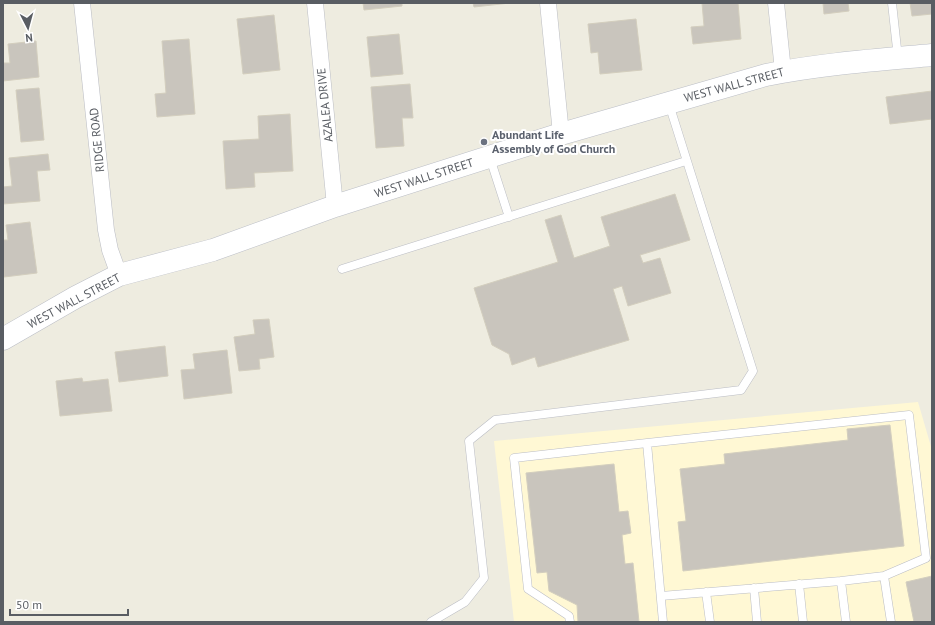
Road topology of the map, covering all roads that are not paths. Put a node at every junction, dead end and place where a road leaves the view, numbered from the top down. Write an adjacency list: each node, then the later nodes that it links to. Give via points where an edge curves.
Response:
1 (82, 3): 16 (street, RIDGE ROAD, via 106,230 110,250)
2 (315, 3): 13 (street, AZALEA DRIVE)
3 (548, 3): 10 (street)
4 (776, 3): 8 (street)
5 (892, 3): 7 (lane)
6 (932, 55): 7 (street, WEST WALL STREET)
7 (898, 58): 8 (street, WEST WALL STREET)
8 (783, 71): 9 (street, WEST WALL STREET)
9 (669, 103): 10 (street, WEST WALL STREET); 12 (lane)
10 (561, 134): 11 (street, WEST WALL STREET)
11 (490, 157): 13 (street, WEST WALL STREET); 14 (lane)
12 (686, 161): 14 (lane); 25 (lane, via 753,371 741,390 495,420 469,441 484,578 465,602)
13 (335, 206): 16 (street, WEST WALL STREET, via 212,250)
14 (509, 217): 15 (lane)
15 (342, 269)
16 (120, 275): 17 (street, WEST WALL STREET, via 76,296)
17 (3, 339)
18 (646, 443): 19 (lane, via 909,415 926,558); 24 (lane); 26 (lane, via 514,458 528,589 569,616)
19 (884, 576): 20 (lane); 32 (lane)
20 (841, 580): 21 (lane); 31 (lane)
21 (799, 584): 22 (lane); 30 (lane)
22 (754, 588): 23 (lane); 29 (lane)
23 (706, 592): 24 (lane); 28 (lane)
24 (661, 596): 27 (lane)
25 (431, 622)
26 (570, 622)
27 (663, 622)
28 (710, 622)
29 (757, 622)
30 (803, 622)
31 (846, 622)
32 (891, 622)

